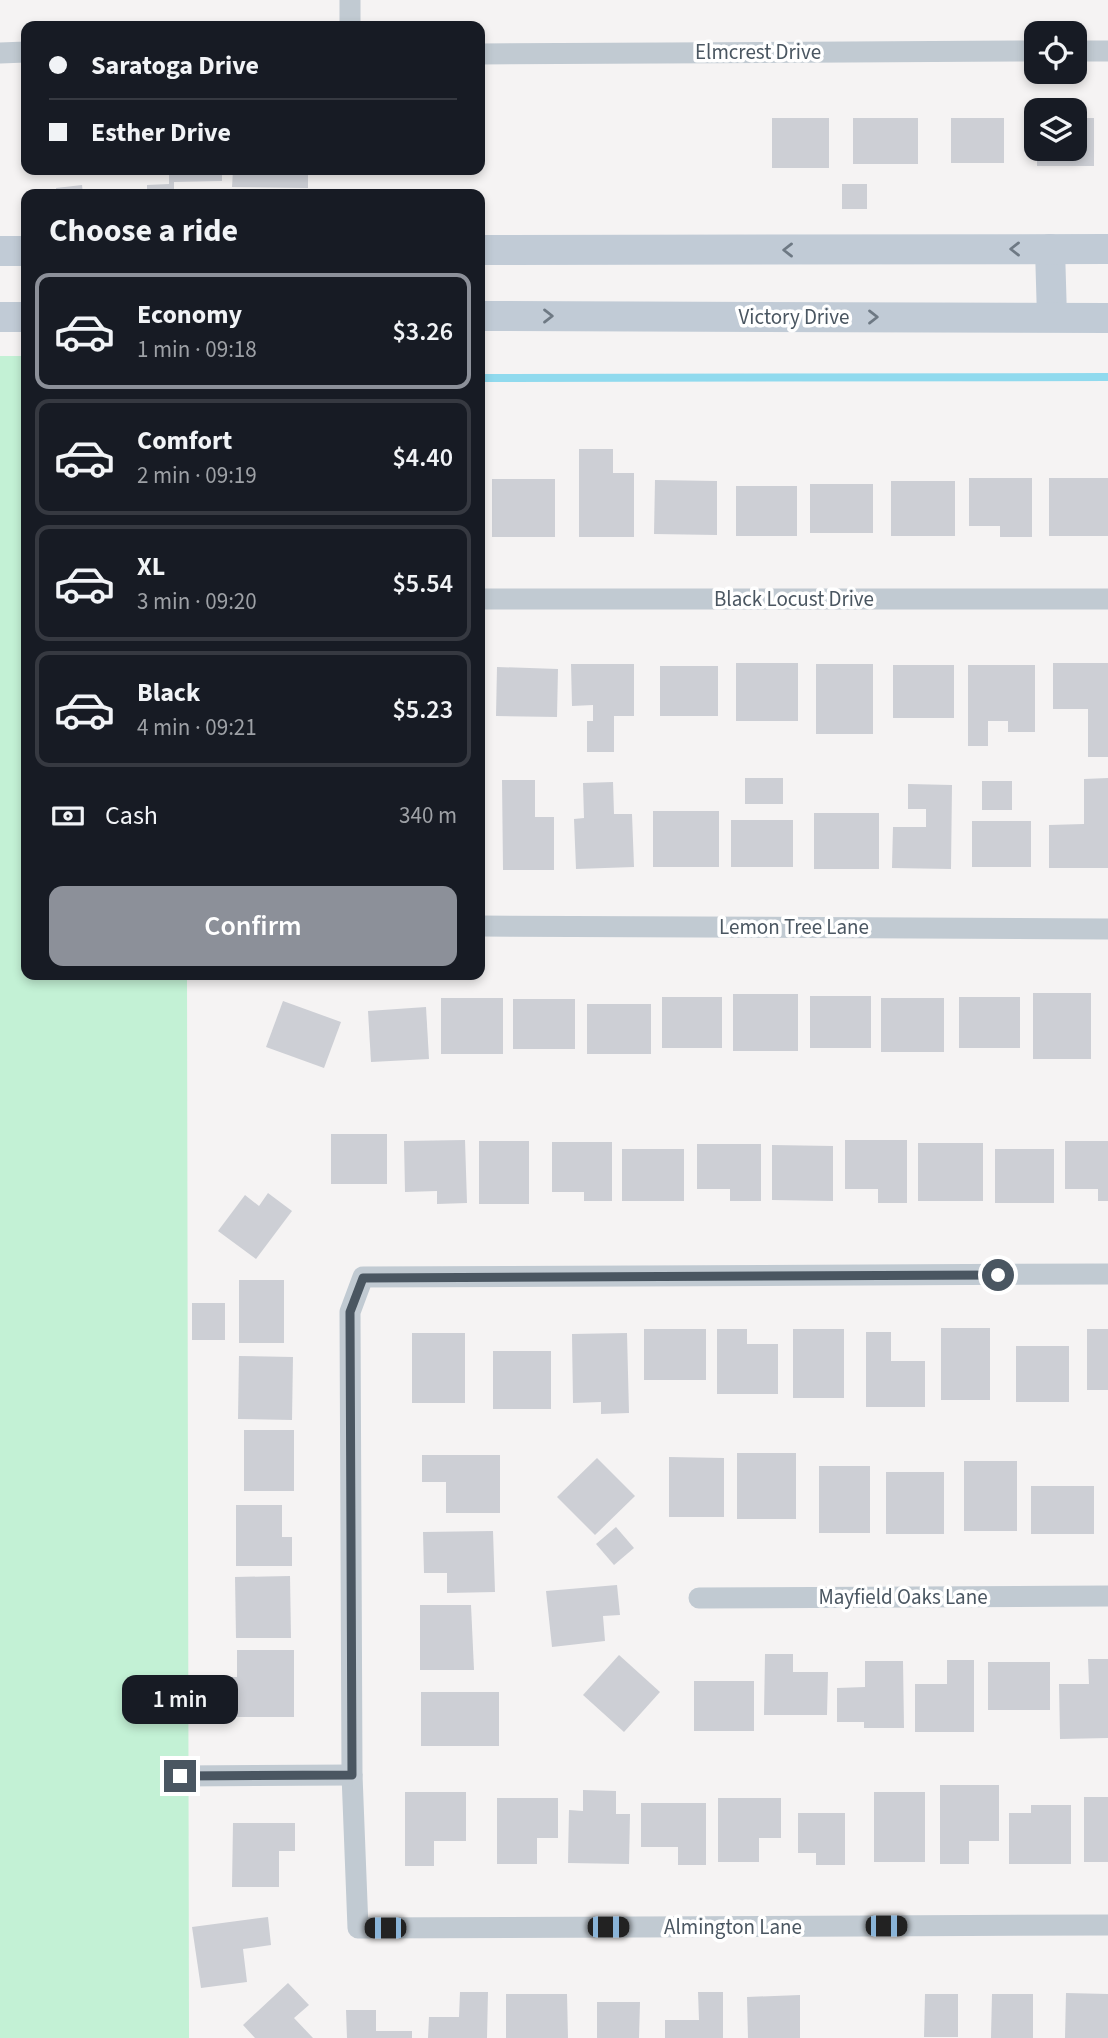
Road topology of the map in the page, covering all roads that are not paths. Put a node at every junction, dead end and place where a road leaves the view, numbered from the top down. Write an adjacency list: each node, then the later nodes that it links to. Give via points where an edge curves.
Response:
1 (350, 0): 2 (street)
2 (350, 21)
3 (1024, 51): 8 (street, Elmcrest Drive)
4 (1087, 51): 5 (street)
5 (1108, 51)
6 (21, 52): 7 (street)
7 (0, 53)
8 (485, 54)
9 (1050, 249): 10 (main road, one-way to 10); 11 (main road); 17 (main road)
10 (485, 250)
11 (1108, 250)
12 (0, 251): 13 (main road)
13 (21, 251)
14 (485, 316): 17 (main road, Victory Drive, one-way to 17)
15 (0, 317): 16 (main road)
16 (21, 317)
17 (1052, 317): 18 (main road, Victory Drive)
18 (1108, 318)
19 (485, 599): 20 (street, Black Locust Drive)
20 (1108, 599)
21 (485, 926): 22 (street, Lemon Tree Lane)
22 (1108, 929)
23 (1108, 1274): 26 (street, via 363,1278 350,1312)
24 (1108, 1597): 25 (street, Mayfield Oaks Lane)
25 (698, 1598)
26 (352, 1775): 27 (street); 28 (street, Almington Lane, via 358,1928)
27 (180, 1776)
28 (1108, 1925)

